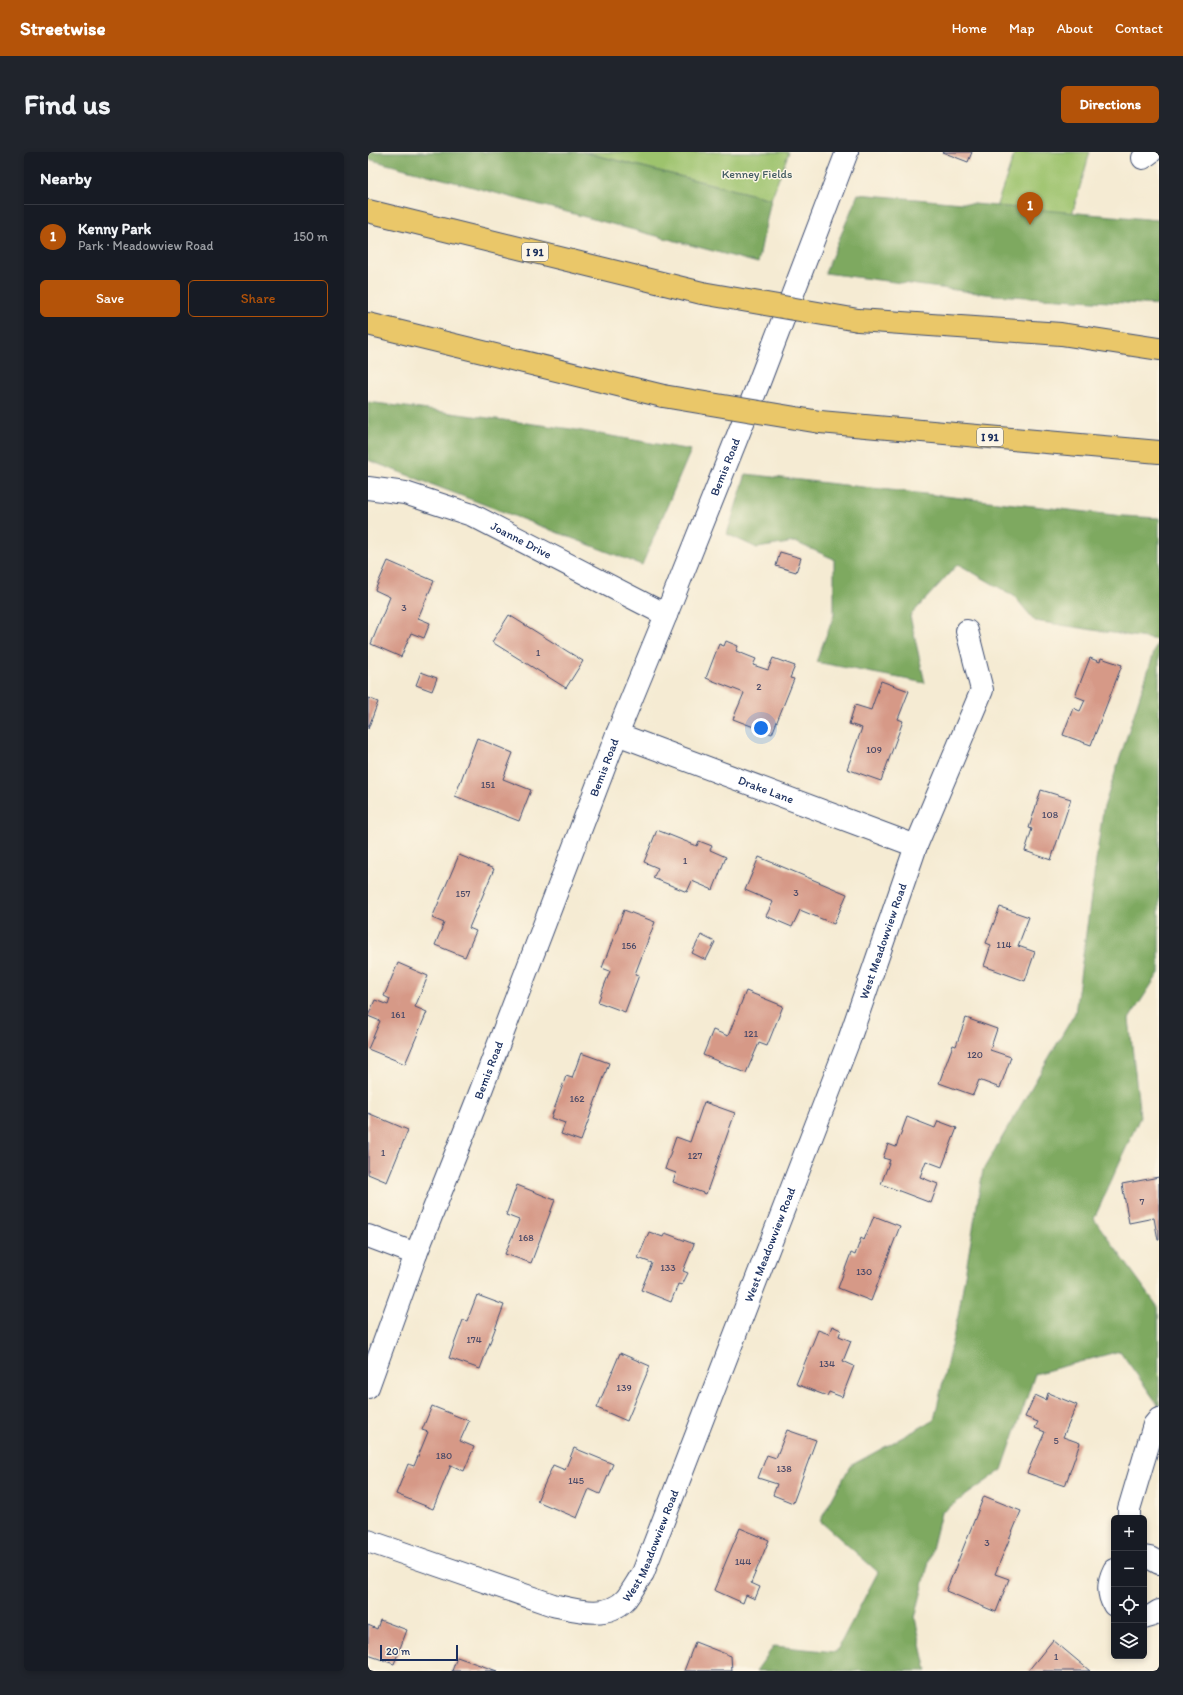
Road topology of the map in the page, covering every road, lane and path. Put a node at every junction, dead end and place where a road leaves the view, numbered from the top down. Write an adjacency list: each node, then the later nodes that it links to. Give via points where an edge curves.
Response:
1 (847, 152): 7 (street, Bemis Road)
2 (368, 211): 4 (highway, I 91, bridge, via 702,293 858,320 1061,334)
3 (368, 324): 5 (highway, I 91, bridge, via 663,396 820,422)
4 (1159, 348)
5 (1159, 452)
6 (368, 488): 7 (street, Joanne Drive, via 405,493 472,515)
7 (666, 615): 9 (street, Bemis Road)
8 (967, 631): 10 (street, West Meadowview Road, via 982,690)
9 (616, 734): 10 (street, Drake Lane); 12 (street, Bemis Road)
10 (916, 846): 16 (street, West Meadowview Road, via 849,1040 660,1530 643,1573 625,1600 606,1612 581,1611 552,1605)
11 (368, 1236): 12 (street)
12 (416, 1254): 13 (street, Bemis Road)
13 (368, 1387)
14 (1159, 1418): 15 (street, via 1154,1425)
15 (1129, 1515)
16 (368, 1541)
17 (1147, 1558): 18 (street)
18 (1159, 1563)
19 (1111, 1577): 20 (street, via 1108,1588)
20 (1111, 1600)
21 (1159, 1611): 22 (street)
22 (1147, 1617)

